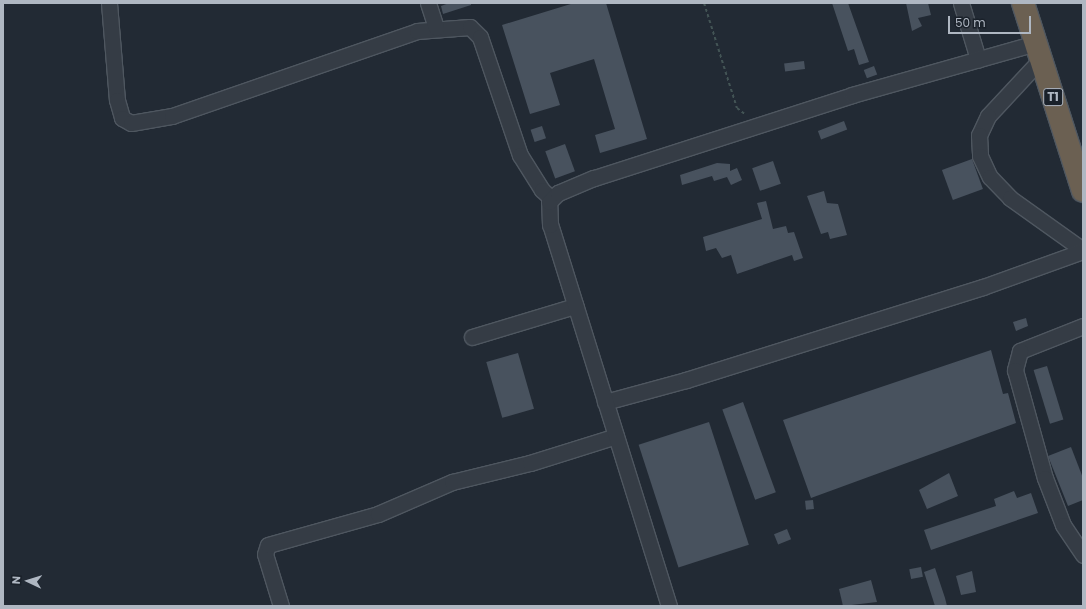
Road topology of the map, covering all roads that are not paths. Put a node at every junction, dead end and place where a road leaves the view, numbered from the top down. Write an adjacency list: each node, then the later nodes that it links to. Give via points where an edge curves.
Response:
1 (108, 3): 5 (lane, via 118,105 122,118 131,123 172,116 345,55)
2 (428, 3): 5 (lane)
3 (961, 3): 7 (lane)
4 (1023, 3): 6 (highway, T1)
5 (436, 28): 9 (lane, via 470,26 480,37 520,155 542,190)
6 (1039, 51): 7 (lane); 8 (highway, T1); 10 (lane, via 988,116 979,135 980,156 990,177 1010,198)
7 (978, 60): 9 (lane, via 594,178 558,193)
8 (1083, 191)
9 (552, 199): 11 (lane, via 548,207 550,225)
10 (1083, 251): 14 (lane, via 983,287 686,380)
11 (575, 306): 13 (lane); 14 (lane)
12 (1083, 326): 16 (lane, via 1020,350 1015,370 1045,478 1063,525)
13 (472, 337)
14 (605, 402): 15 (lane)
15 (616, 436): 17 (lane, via 530,463 452,482 378,514 268,545 265,554); 18 (lane)
16 (1083, 555)
17 (281, 606)
18 (668, 606)

